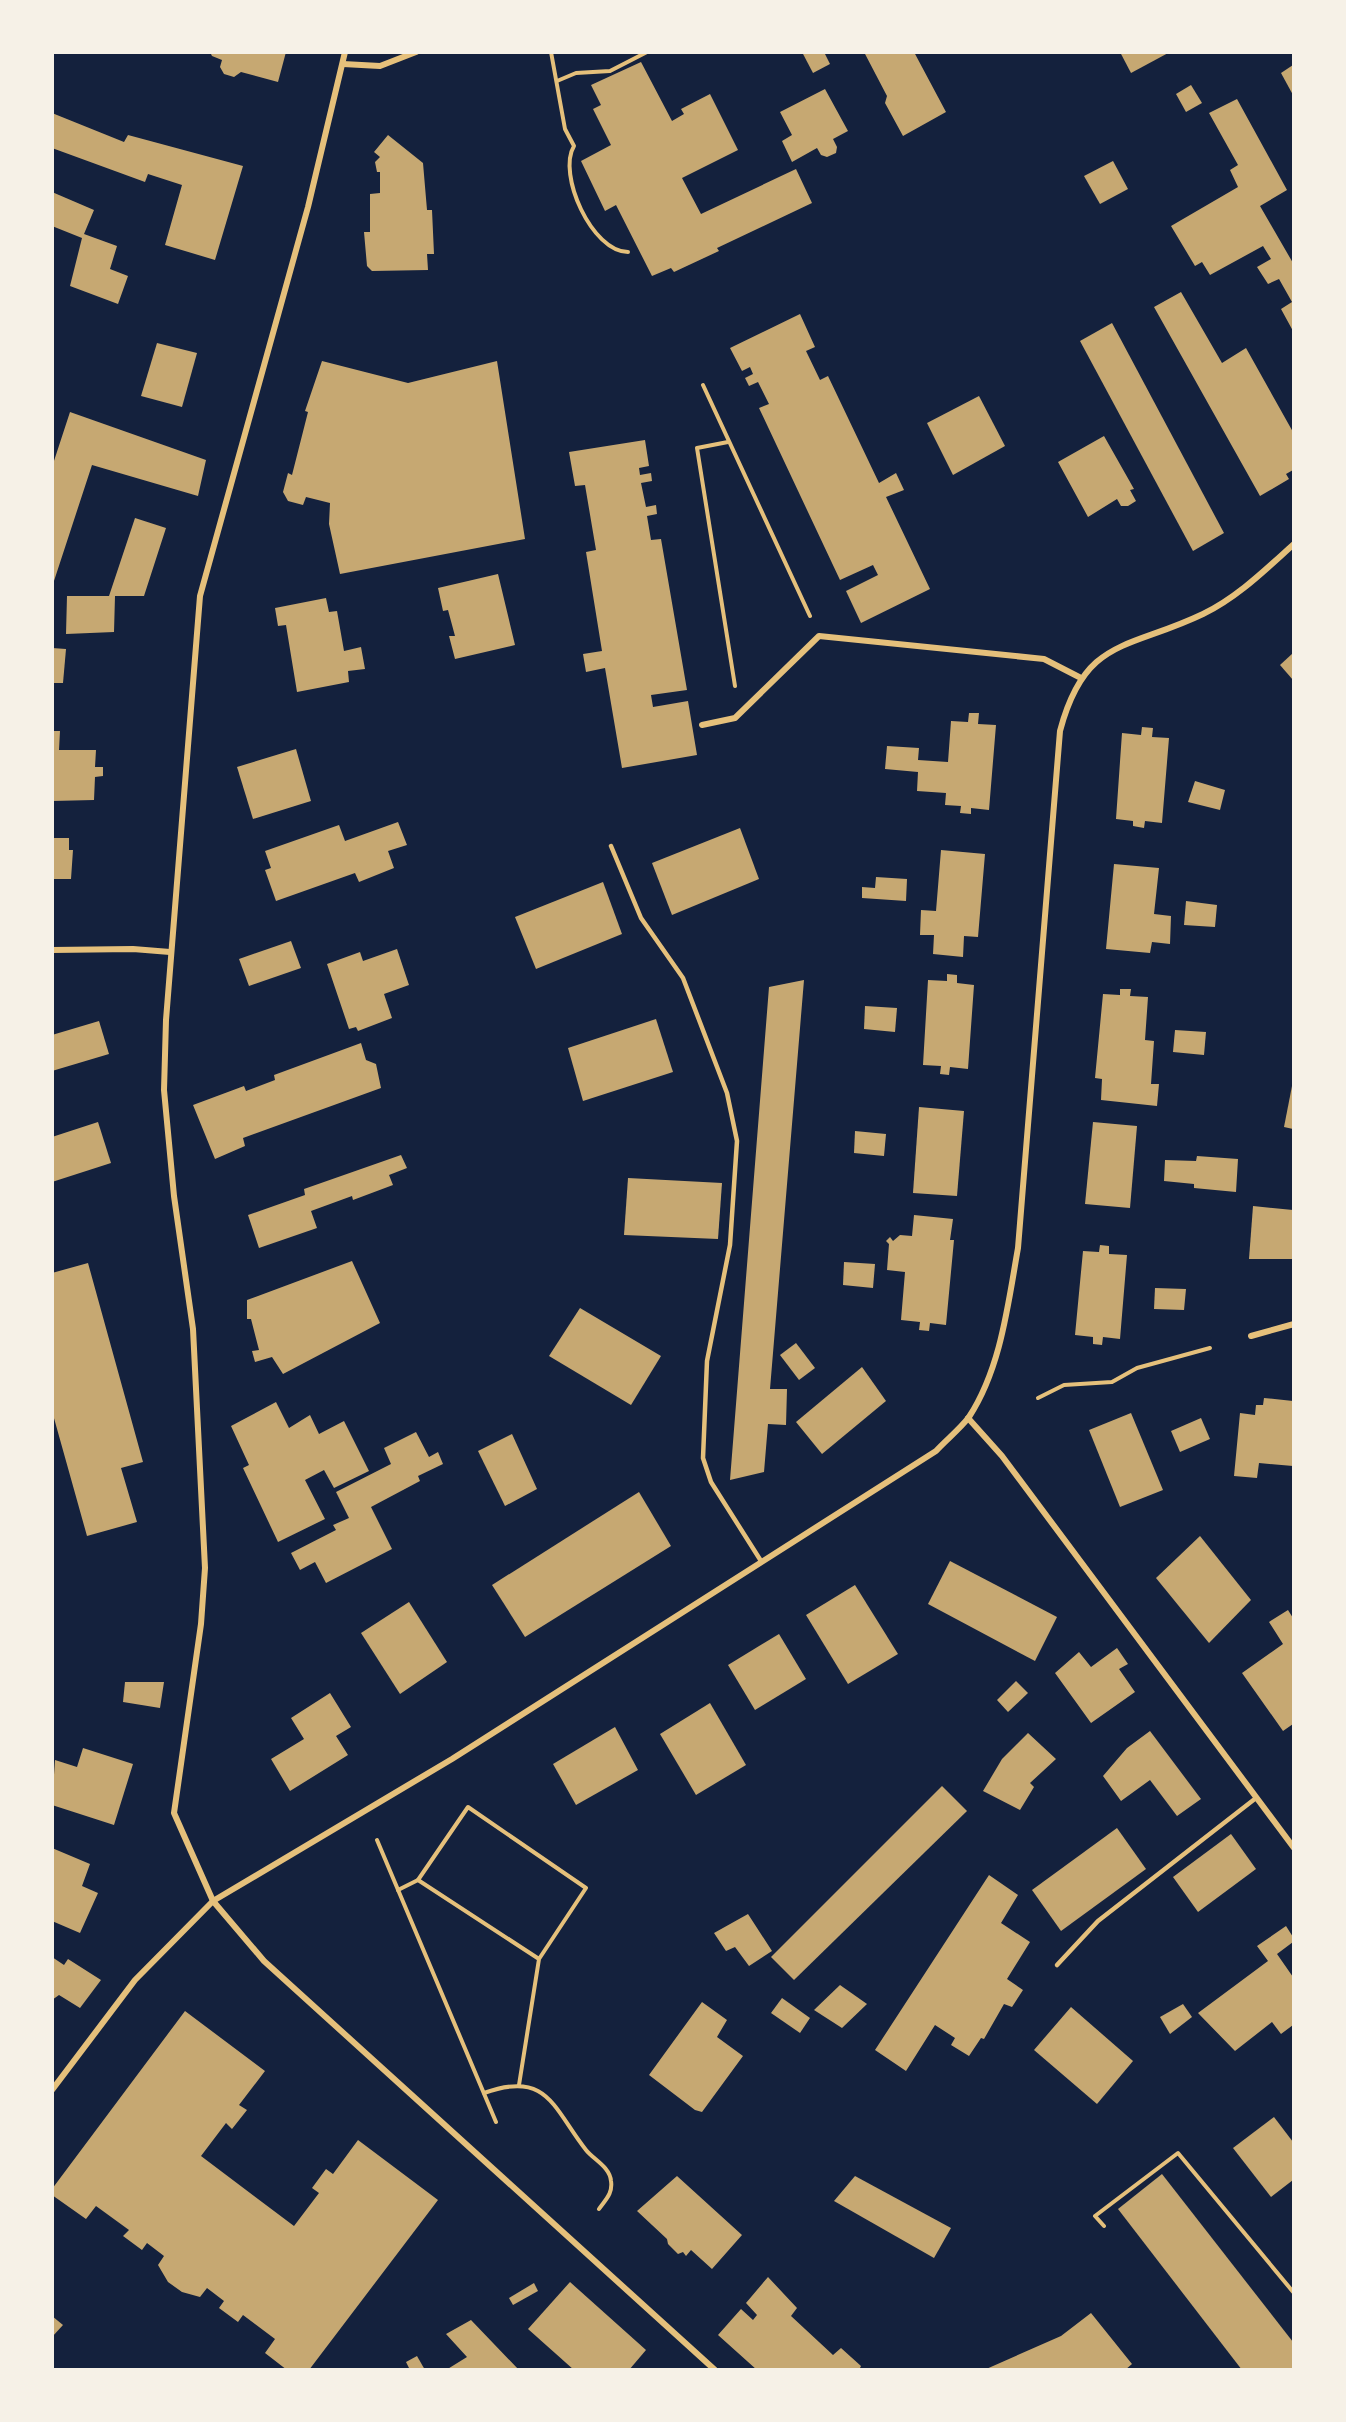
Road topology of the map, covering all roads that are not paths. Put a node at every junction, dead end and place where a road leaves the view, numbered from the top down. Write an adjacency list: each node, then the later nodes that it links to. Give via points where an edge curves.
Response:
1 (345, 52): 3 (street)
2 (416, 52): 3 (street, via 380,66)
3 (343, 64): 9 (street, via 308,207 200,596)
4 (1293, 544): 5 (street, via 1244,588 1204,614 1119,647 1100,658)
5 (1081, 678): 6 (street, via 1044,659 819,636 735,718); 12 (street, via 1068,700 1060,731 1018,1248 1005,1326 988,1378)
6 (702, 726)
7 (611, 846): 13 (lane, via 641,918 682,978 727,1093 737,1141 730,1245 707,1361 703,1458 711,1482)
8 (52, 950): 9 (street)
9 (170, 952): 16 (street, via 164,1090 193,1329 205,1568 201,1624 174,1813)
10 (1293, 1324): 11 (street)
11 (1251, 1336)
12 (968, 1418): 13 (street, via 936,1450); 14 (street, via 1002,1456)
13 (761, 1561): 16 (street, via 452,1759)
14 (1256, 1798): 15 (street); 17 (lane, via 1098,1922)
15 (1293, 1848)
16 (213, 1901): 18 (street, via 135,1980); 19 (street, via 264,1961)
17 (1057, 1965)
18 (52, 2090)
19 (715, 2370)

